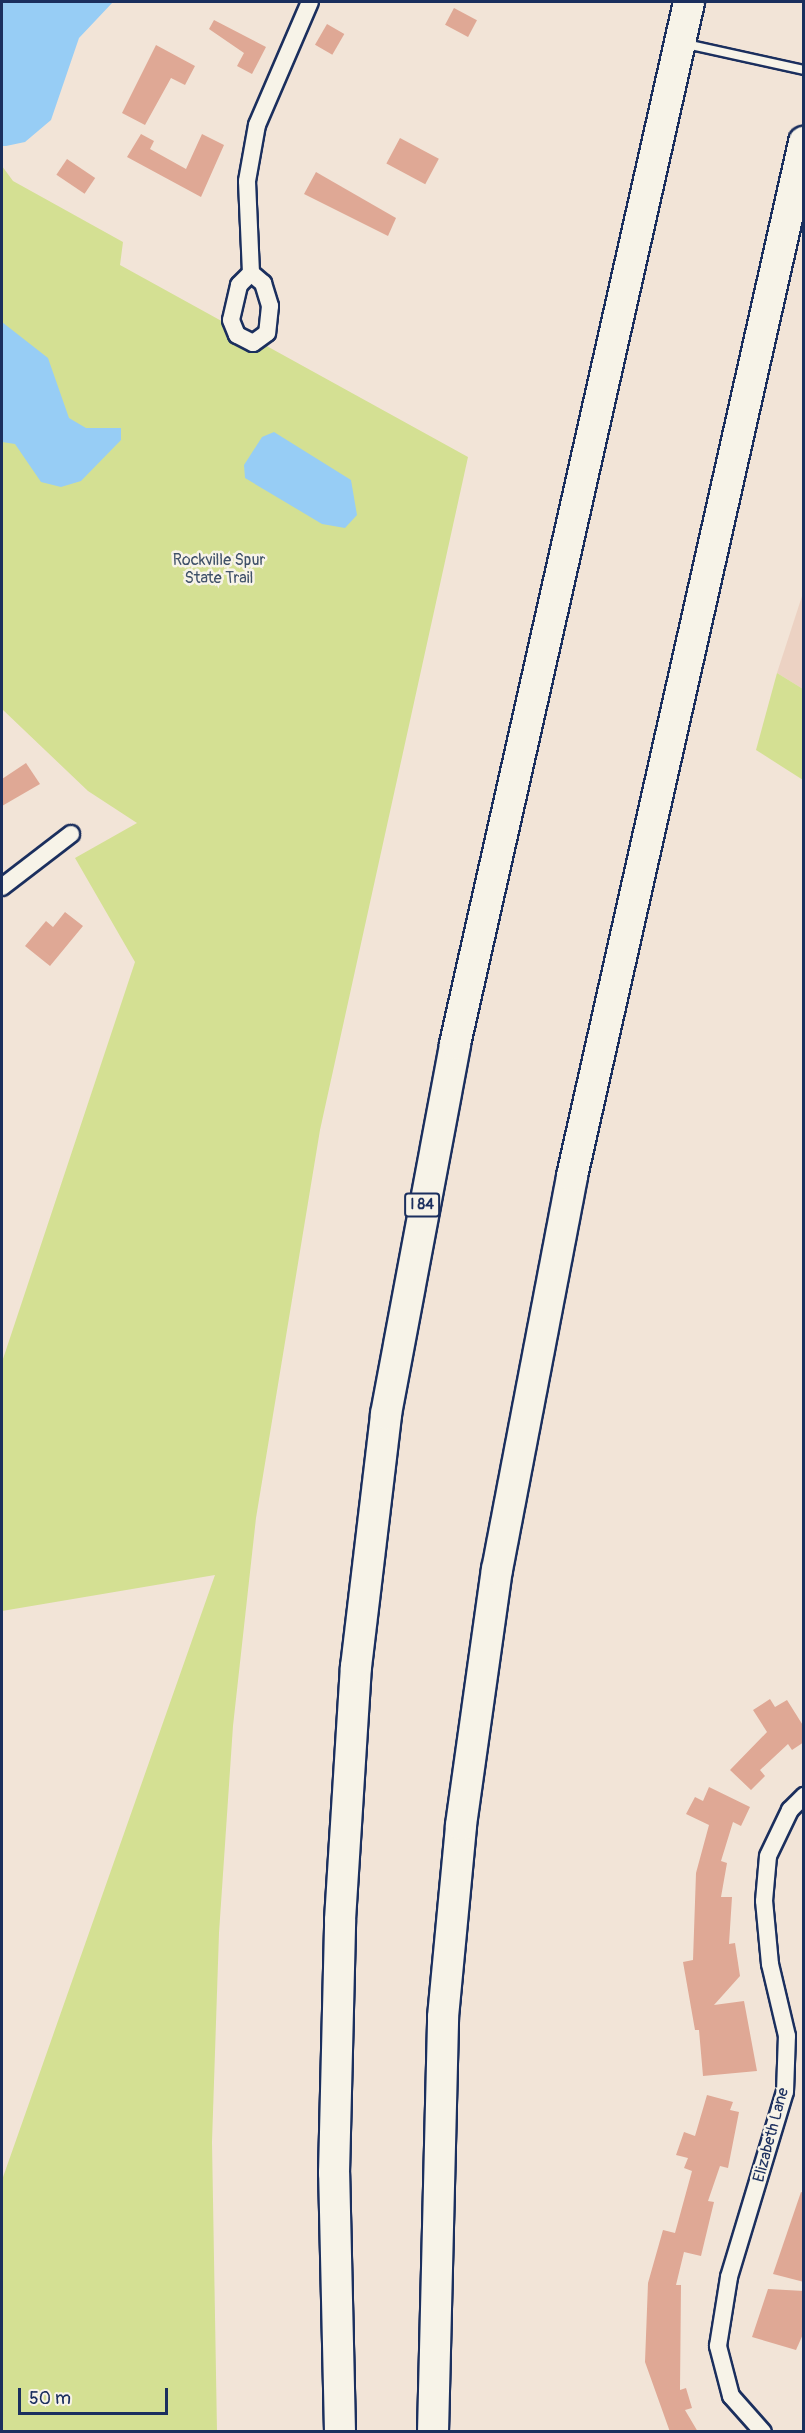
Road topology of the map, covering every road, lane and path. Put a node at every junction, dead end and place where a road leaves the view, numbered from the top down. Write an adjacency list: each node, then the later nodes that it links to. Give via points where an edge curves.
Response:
1 (310, 2): 6 (street, via 257,125 247,181)
2 (689, 2): 3 (highway, I 84)
3 (680, 43): 4 (lane); 10 (highway, I 84, via 454,1044 386,1414 356,1667 339,1920 334,2173)
4 (804, 70)
5 (804, 142): 11 (highway, via 572,1176 497,1570 461,1825 443,2017)
6 (251, 273)
7 (71, 834): 8 (street)
8 (2, 887)
9 (804, 1796): 12 (street, Elizabeth Lane, via 790,1810 768,1856 764,1901 770,1964 787,2036 785,2092 729,2277 718,2346 731,2396)
10 (340, 2432)
11 (433, 2432)
12 (763, 2432)

